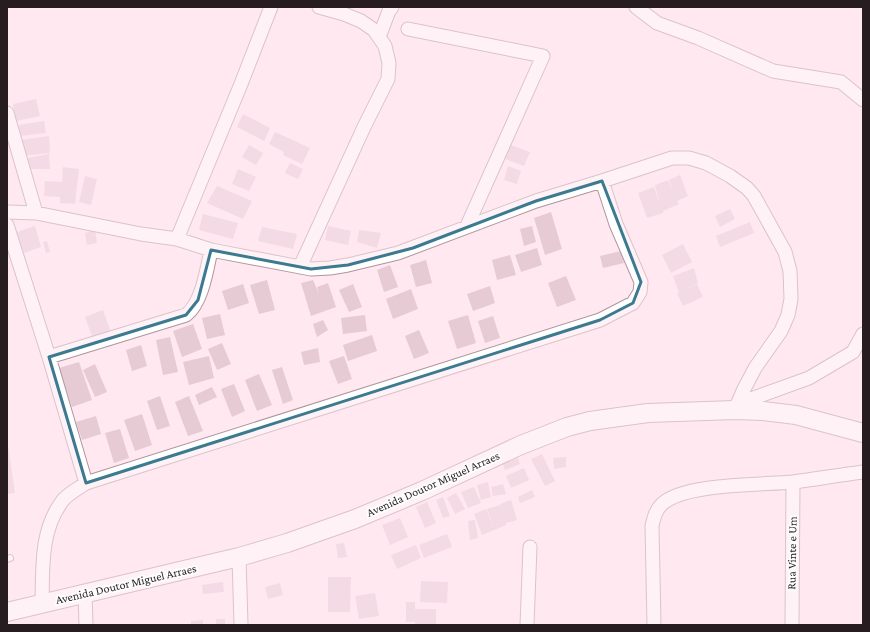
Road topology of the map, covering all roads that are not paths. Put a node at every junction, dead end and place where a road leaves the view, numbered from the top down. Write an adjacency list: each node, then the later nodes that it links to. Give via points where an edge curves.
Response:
1 (271, 7): 14 (street)
2 (319, 7): 6 (street, via 361,21)
3 (392, 7): 6 (street, via 388,11)
4 (636, 7): 7 (street, via 658,23 773,71 841,82)
5 (408, 29): 13 (street, via 543,56)
6 (379, 37): 16 (street, via 385,46 389,63 388,79)
7 (863, 100)
8 (7, 113): 11 (street)
9 (602, 181): 13 (street); 19 (street, via 672,158 689,158 722,171 754,196 785,252 790,271 791,300 788,315 780,331 756,368); 23 (street, via 616,224 641,282 640,292 632,304 600,320)
10 (7, 212): 11 (street)
11 (36, 213): 14 (street)
12 (7, 226): 18 (street)
13 (466, 226): 16 (street, via 413,248 368,262 330,268)
14 (177, 239): 15 (street)
15 (210, 250): 16 (street); 18 (street, via 198,300 195,307 186,315)
16 (300, 267)
17 (863, 334): 19 (street, via 852,352 809,378)
18 (49, 357): 23 (street)
19 (736, 407): 20 (main road, Avenida Doutor Miguel Arraes, via 796,415); 25 (main road, Avenida Doutor Miguel Arraes, via 635,414 566,427 355,519)
20 (863, 433)
21 (863, 472): 22 (street)
22 (793, 482): 32 (street, via 700,489 684,493 663,504 654,514 652,537); 33 (street, Rua Vinte e Um)
23 (86, 483): 27 (street, via 64,498 49,522 45,544)
24 (530, 547): 31 (street)
25 (239, 557): 26 (main road, Avenida Doutor Miguel Arraes); 30 (street)
26 (85, 593): 27 (main road, Avenida Doutor Miguel Arraes); 29 (street)
27 (42, 603): 28 (main road, Avenida Doutor Miguel Arraes)
28 (7, 612)
29 (86, 625)
30 (241, 625)
31 (527, 625)
32 (654, 625)
33 (792, 625)

